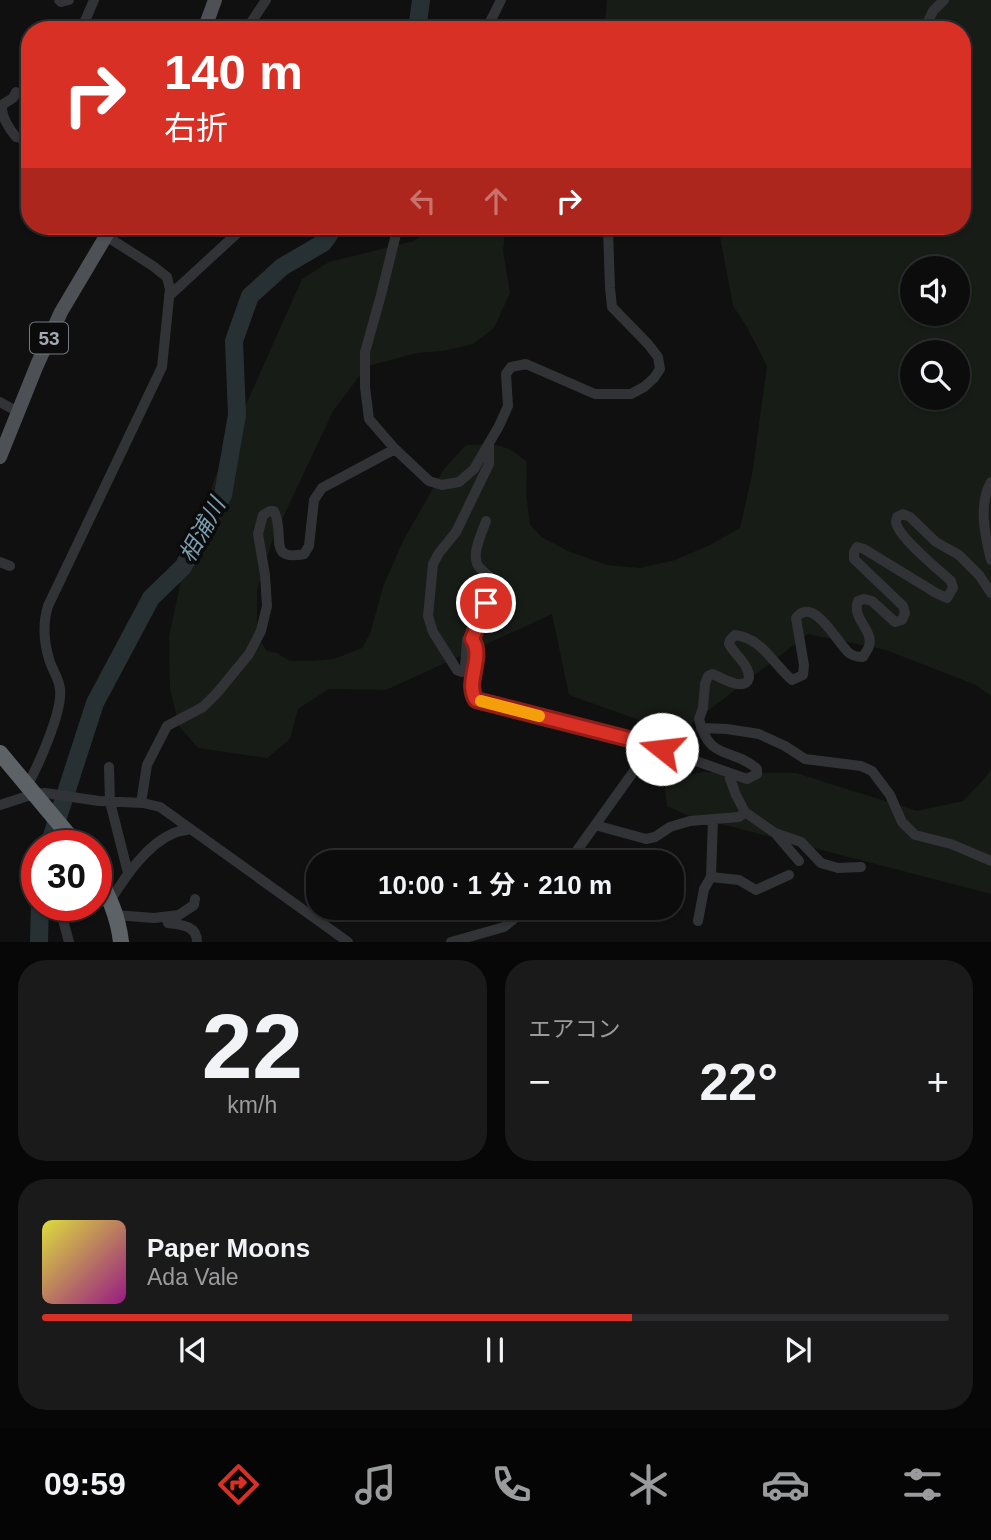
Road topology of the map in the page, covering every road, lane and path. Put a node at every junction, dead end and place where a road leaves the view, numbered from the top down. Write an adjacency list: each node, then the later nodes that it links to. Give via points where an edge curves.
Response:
1 (59, 0): 2 (street)
2 (69, 0)
3 (94, 0): 8 (street)
4 (215, 0): 9 (main road)
5 (266, 0): 10 (street)
6 (501, 0): 11 (street)
7 (944, 0): 12 (street)
8 (85, 21)
9 (207, 21)
10 (253, 21)
11 (490, 21)
12 (928, 21)
13 (16, 92): 14 (street, via 2,110 10,131)
14 (21, 138)
15 (105, 235): 22 (main road, 53, via 61,312)
16 (114, 235): 20 (street, via 167,277)
17 (235, 235): 20 (street)
18 (396, 235): 24 (street, via 365,352 369,419)
19 (609, 235): 23 (street, via 612,306 658,357 660,369 631,394 595,394 526,364 511,367 506,374 508,406)
20 (169, 296): 36 (street, via 162,367 44,619 49,661 61,692)
21 (0, 402): 22 (street)
22 (18, 412): 25 (main road, 53)
23 (489, 444): 24 (street, via 474,469 459,482 442,485 429,481); 30 (street, via 489,464 456,533 433,564 428,616 433,632 462,672 467,640)
24 (395, 449): 38 (street, via 322,488 314,500 304,554 284,555 279,548 278,518 274,511 264,515 258,534 267,606 261,631 249,654 217,693 203,707 167,726 147,765)
25 (0, 457)
26 (991, 482): 28 (street, via 984,499)
27 (486, 521): 30 (street, via 474,558 493,585)
28 (991, 561)
29 (991, 593): 31 (street, via 959,555 903,514 896,522 900,531 951,581 953,588 947,598 857,548 854,559 903,606 902,620 895,622 872,601 858,601 857,613 870,644 863,657 856,657 812,612 801,612 796,618 803,675 792,680 764,649 735,635 729,644 749,677 744,684 737,684 708,676)
30 (472, 639): 32 (street, via 476,700 633,740)
31 (701, 728): 35 (street, via 717,750 751,763 758,771 747,779); 48 (street, via 759,734 805,759 873,771 902,822 915,835)
32 (649, 750): 35 (street, via 662,749); 42 (street)
33 (0, 753): 36 (highway)
34 (109, 767): 37 (street)
35 (728, 773): 40 (street)
36 (36, 793): 37 (street); 39 (street); 44 (highway)
37 (105, 802): 38 (street); 50 (street)
38 (141, 803): 43 (street, via 160,807)
39 (0, 805)
40 (745, 812): 41 (street, via 739,817); 45 (street)
41 (713, 819): 42 (street, via 690,821 646,839); 52 (street)
42 (595, 825): 46 (street)
43 (191, 829): 50 (street, via 157,844); 62 (street)
44 (63, 830)
45 (775, 832): 47 (street); 49 (street, via 801,842 821,863)
46 (577, 850)
47 (799, 861)
48 (991, 861)
49 (861, 867)
50 (128, 873): 54 (street)
51 (789, 874): 52 (street, via 756,890 739,880)
52 (711, 877): 58 (street)
53 (195, 898): 55 (street, via 194,905)
54 (113, 907): 55 (street); 60 (highway)
55 (167, 917): 61 (street, via 168,923 189,926)
56 (512, 920): 63 (street, via 504,927)
57 (63, 921): 59 (street)
58 (698, 921)
59 (69, 942)
60 (121, 942)
61 (197, 942)
62 (348, 942)
63 (451, 942)

